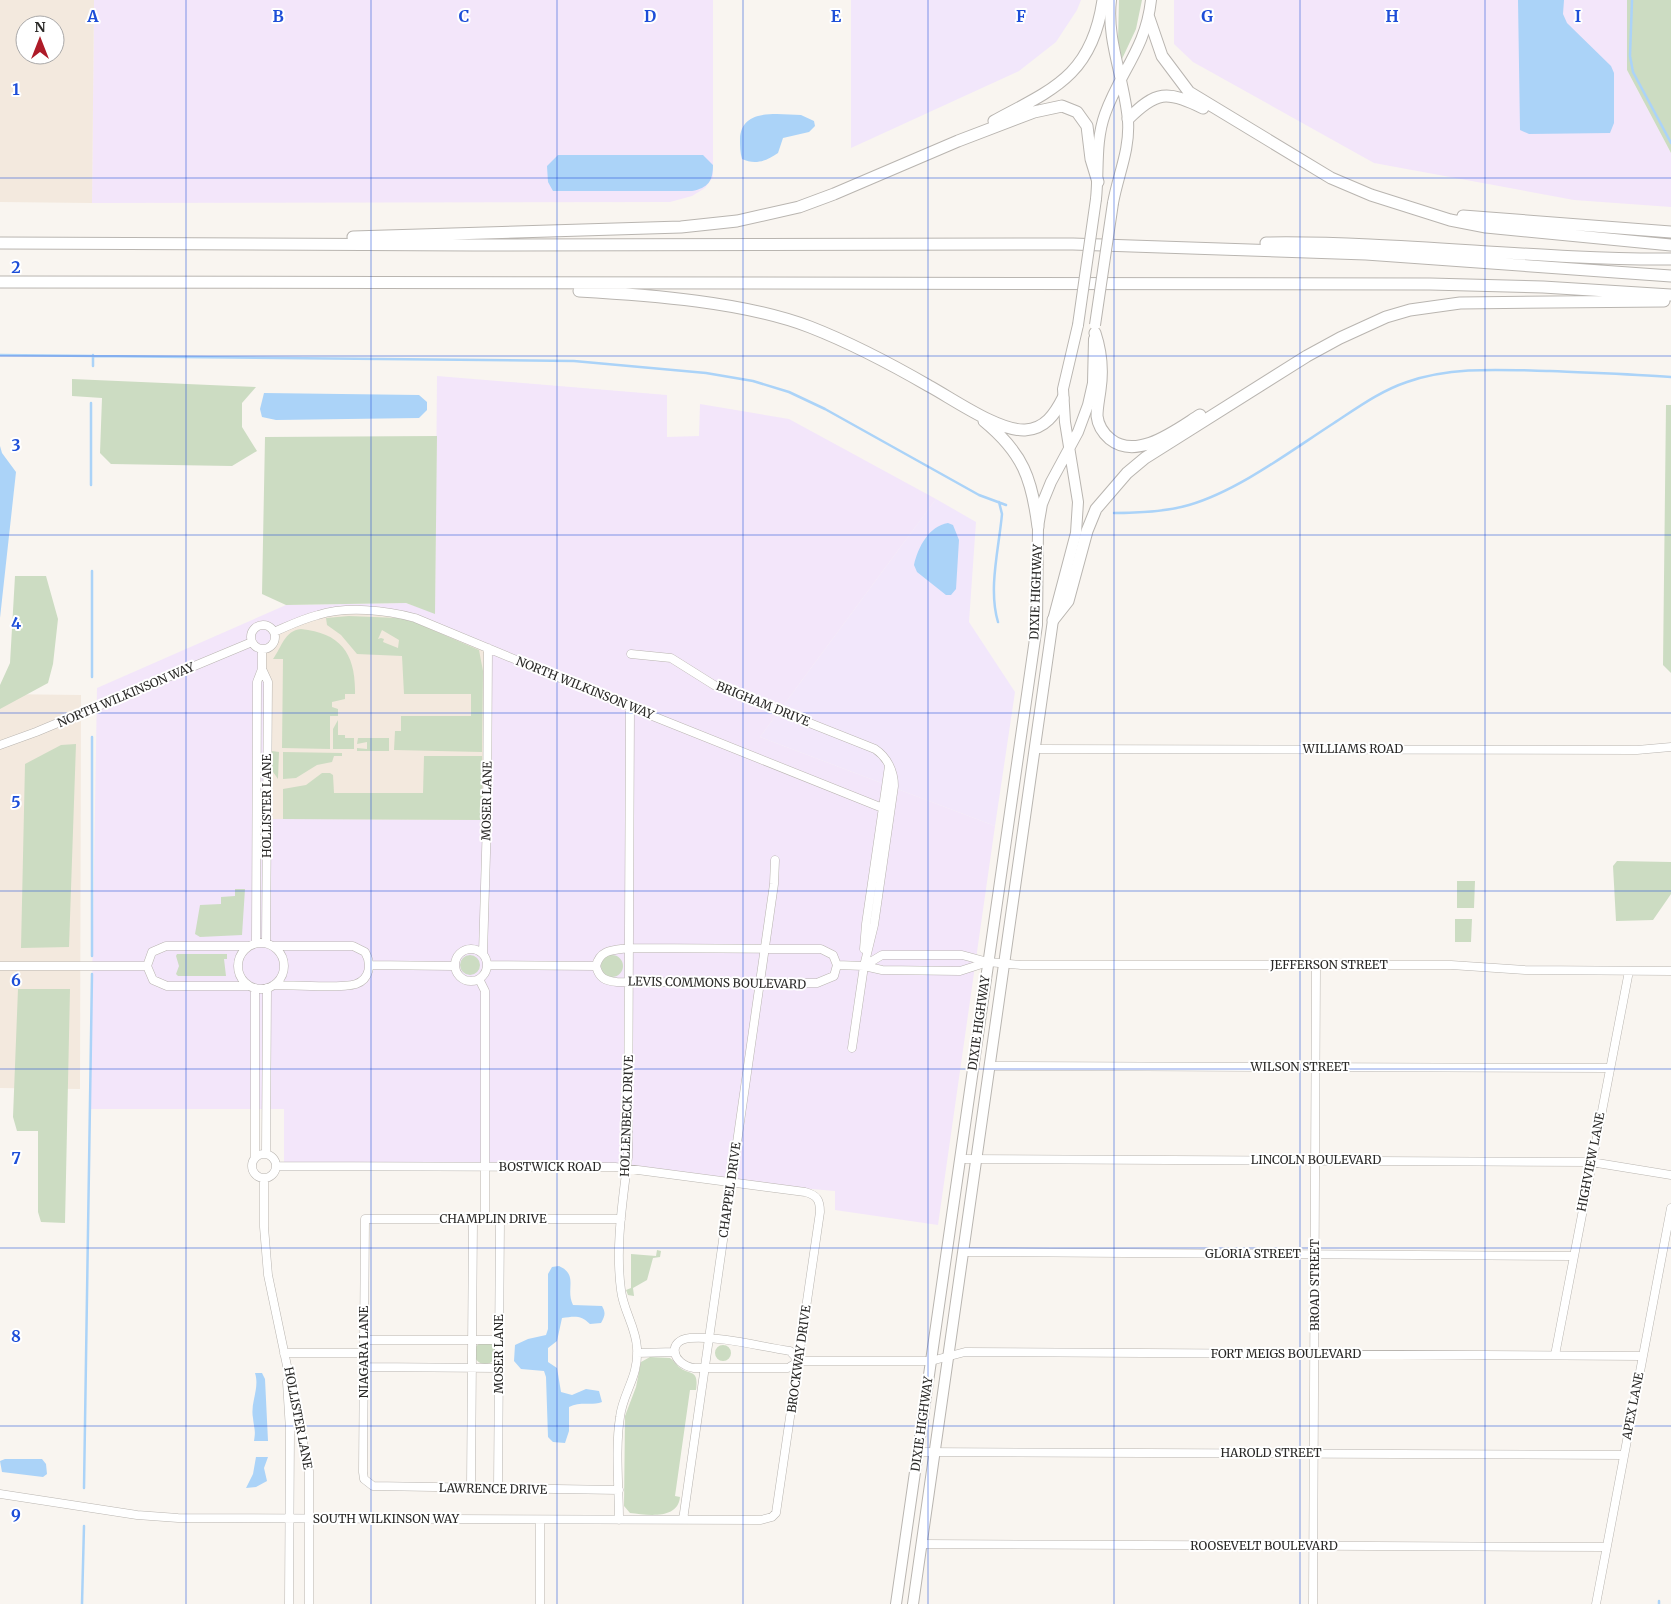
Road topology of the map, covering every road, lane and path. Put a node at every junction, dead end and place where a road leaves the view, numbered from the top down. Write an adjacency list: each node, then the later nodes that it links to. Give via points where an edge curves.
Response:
1 (1104, 0): 8 (highway, via 1096,34 1076,69 1055,88)
2 (1110, 0): 5 (main road, DIXIE HIGHWAY, via 1111,28)
3 (1151, 0): 4 (main road, DIXIE HIGHWAY)
4 (1149, 18): 5 (main road, DIXIE HIGHWAY); 7 (highway, via 1162,56 1189,92)
5 (1122, 81): 6 (main road, DIXIE HIGHWAY); 9 (main road, DIXIE HIGHWAY, via 1100,130)
6 (1128, 119): 7 (highway, via 1153,98 1170,95 1185,99); 22 (main road, DIXIE HIGHWAY, bridge, via 1127,150 1113,203)
7 (1260, 137): 10 (highway, via 1331,178 1387,201)
8 (958, 141): 9 (highway, via 1034,112 1062,106 1077,112 1087,126); 13 (highway, via 799,207 712,225)
9 (1098, 182): 24 (main road, DIXIE HIGHWAY, bridge)
10 (1438, 215): 11 (highway); 15 (highway, via 1486,227)
11 (1671, 232)
12 (0, 243): 13 (highway)
13 (194, 243): 14 (highway, via 474,246)
14 (1073, 244): 16 (highway, via 1290,242); 17 (highway, via 1366,254)
15 (1671, 245)
16 (1671, 259)
17 (1671, 276)
18 (0, 282): 19 (highway)
19 (465, 284): 20 (highway, via 1420,284); 25 (highway, via 642,297 780,317 867,353)
20 (1671, 295)
21 (1671, 301): 23 (highway, via 1460,303 1394,315)
22 (1095, 329): 23 (highway, via 1102,374 1097,415 1099,424 1105,435 1126,446 1150,443 1163,437 1290,360); 26 (main road, DIXIE HIGHWAY, via 1091,390 1082,422)
23 (1340, 338): 28 (highway, via 1145,458 1127,473 1096,509 1068,601)
24 (1064, 398): 25 (highway, via 1047,422 1025,430 996,422); 26 (main road, DIXIE HIGHWAY)
25 (972, 410): 27 (highway, via 1002,436 1028,475)
26 (1069, 447): 27 (main road, DIXIE HIGHWAY, via 1042,504); 28 (main road, DIXIE HIGHWAY, via 1078,502 1076,533)
27 (1038, 527): 48 (main road, DIXIE HIGHWAY, via 1037,625)
28 (1054, 620): 38 (main road, DIXIE HIGHWAY)
29 (274, 632): 30 (street, NORTH WILKINSON WAY, via 267,626 258,626 251,632); 31 (street, NORTH WILKINSON WAY, via 306,618 332,612 386,612 415,618); 32 (street, via 272,644)
30 (252, 642): 32 (street); 36 (street, NORTH WILKINSON WAY)
31 (488, 648): 35 (street, NORTH WILKINSON WAY); 47 (street, MOSER LANE)
32 (262, 649): 34 (street, HOLLISTER LANE)
33 (631, 654): 39 (street, BRIGHAM DRIVE, via 671,658 714,686 875,749)
34 (262, 669): 43 (street, HOLLISTER LANE, via 257,682); 44 (street, HOLLISTER LANE, via 268,682)
35 (630, 707): 40 (street, NORTH WILKINSON WAY); 45 (street, HOLLENBECK DRIVE)
36 (0, 744)
37 (1671, 746): 38 (street, WILLIAMS ROAD, via 1637,750)
38 (1036, 749): 49 (main road, DIXIE HIGHWAY)
39 (889, 766): 40 (street); 41 (street, via 894,780)
40 (882, 808): 41 (street, NORTH WILKINSON WAY); 58 (street, via 866,924)
41 (890, 811): 58 (street, via 874,924)
42 (775, 860): 46 (street, CHAPPEL DRIVE)
43 (252, 944): 44 (street); 55 (street, via 166,946 152,952); 64 (street, via 240,954 238,966 240,977)
44 (270, 945): 50 (street, via 352,946 364,952); 65 (street, via 280,953 284,963 281,978)
45 (629, 948): 46 (street); 57 (street, via 608,951 598,959); 62 (street, HOLLENBECK DRIVE)
46 (764, 949): 52 (street, via 820,949 833,955); 63 (street, CHAPPEL DRIVE)
47 (483, 954): 51 (street); 56 (street, via 473,949 466,950 458,955)
48 (988, 962): 49 (street, JEFFERSON STREET); 58 (street, via 960,970 882,970); 58 (street, via 962,955 882,955); 72 (main road, DIXIE HIGHWAY)
49 (1005, 962): 53 (street, JEFFERSON STREET, via 1020,965); 67 (main road, DIXIE HIGHWAY)
50 (369, 965): 56 (street); 65 (street, via 365,977 354,985)
51 (488, 965): 57 (street); 61 (street)
52 (837, 965): 58 (street); 63 (street, LEVIS COMMONS BOULEVARD, via 834,976 824,982)
53 (1316, 965): 59 (street, JEFFERSON STREET); 68 (street, BROAD STREET)
54 (0, 966): 55 (street)
55 (147, 966): 64 (street, via 153,980 167,986)
56 (454, 966): 61 (street, via 458,975 465,979)
57 (596, 966): 62 (street, LEVIS COMMONS BOULEVARD, via 605,980)
58 (864, 966): 66 (street)
59 (1629, 970): 60 (street, JEFFERSON STREET); 69 (street, HIGHVIEW LANE)
60 (1671, 971)
61 (479, 979): 77 (street, via 486,991)
62 (629, 982): 63 (street, LEVIS COMMONS BOULEVARD); 78 (street, HOLLENBECK DRIVE)
63 (760, 984): 81 (street, CHAPPEL DRIVE)
64 (252, 987): 65 (street); 71 (street, HOLLISTER LANE)
65 (270, 987): 70 (street)
66 (852, 1048)
67 (990, 1066): 68 (street, WILSON STREET); 73 (main road, DIXIE HIGHWAY)
68 (1315, 1067): 69 (street, WILSON STREET); 74 (street, BROAD STREET)
69 (1609, 1068): 75 (street, HIGHVIEW LANE)
70 (266, 1154): 71 (street); 76 (street)
71 (255, 1158): 80 (street, HOLLISTER LANE, via 252,1169)
72 (960, 1159): 73 (street, LINCOLN BOULEVARD); 105 (main road, DIXIE HIGHWAY)
73 (976, 1159): 74 (street, LINCOLN BOULEVARD); 89 (main road, DIXIE HIGHWAY)
74 (1315, 1160): 75 (street, LINCOLN BOULEVARD); 90 (street, BROAD STREET)
75 (1591, 1162): 79 (street, LINCOLN BOULEVARD); 91 (street, HIGHVIEW LANE)
76 (276, 1166): 77 (street, BOSTWICK ROAD); 80 (street, via 273,1174)
77 (486, 1167): 78 (street, BOSTWICK ROAD); 86 (street)
78 (627, 1169): 81 (street, BOSTWICK ROAD); 88 (street, HOLLENBECK DRIVE)
79 (1671, 1175)
80 (264, 1178): 97 (street, HOLLISTER LANE, via 266,1260)
81 (731, 1182): 82 (street, BOSTWICK ROAD, via 804,1192 815,1195); 92 (street, CHAPPEL DRIVE)
82 (819, 1200): 104 (street, BROCKWAY DRIVE)
83 (1671, 1208): 103 (street, APEX LANE)
84 (365, 1219): 85 (street, CHAMPLIN DRIVE); 93 (street, NIAGARA LANE)
85 (473, 1219): 86 (street, CHAMPLIN DRIVE); 94 (street)
86 (485, 1219): 87 (street, CHAMPLIN DRIVE)
87 (500, 1219): 88 (street, CHAMPLIN DRIVE); 95 (street, MOSER LANE)
88 (621, 1219): 99 (street, HOLLENBECK DRIVE, via 620,1290 634,1327)
89 (963, 1252): 90 (street, GLORIA STREET); 102 (main road, DIXIE HIGHWAY)
90 (1315, 1254): 91 (street, GLORIA STREET); 100 (street, BROAD STREET)
91 (1572, 1256): 101 (street, HIGHVIEW LANE)
92 (709, 1338): 96 (street, via 684,1339); 104 (street, via 790,1351); 109 (street, CHAPPEL DRIVE)
93 (364, 1340): 94 (street); 98 (street, NIAGARA LANE)
94 (472, 1340): 95 (street); 107 (street)
95 (499, 1340): 108 (street, MOSER LANE)
96 (675, 1352): 99 (street); 109 (street, via 682,1365)
97 (284, 1353): 98 (street); 120 (street, HOLLISTER LANE, via 289,1413); 121 (street, HOLLISTER LANE, via 308,1459)
98 (364, 1353): 106 (street, NIAGARA LANE)
99 (637, 1353): 117 (street, HOLLENBECK DRIVE, via 633,1381 620,1417)
100 (1314, 1354): 101 (street, FORT MEIGS BOULEVARD); 102 (street, FORT MEIGS BOULEVARD, via 965,1352); 112 (street, BROAD STREET)
101 (1555, 1354): 103 (street, FORT MEIGS BOULEVARD)
102 (948, 1356): 105 (street, FORT MEIGS BOULEVARD); 111 (main road, DIXIE HIGHWAY)
103 (1642, 1356): 113 (street, APEX LANE)
104 (799, 1361): 105 (street, FORT MEIGS BOULEVARD); 109 (street, via 788,1368); 119 (street, BROCKWAY DRIVE, via 778,1506)
105 (931, 1361): 110 (main road, DIXIE HIGHWAY)
106 (364, 1367): 107 (street); 114 (street, NIAGARA LANE, via 363,1472)
107 (472, 1368): 108 (street); 115 (street)
108 (499, 1368): 116 (street, MOSER LANE)
109 (704, 1368): 124 (street, CHAPPEL DRIVE)
110 (918, 1452): 111 (street, HAROLD STREET); 131 (main road, DIXIE HIGHWAY)
111 (934, 1452): 112 (street, HAROLD STREET); 125 (main road, DIXIE HIGHWAY)
112 (1314, 1453): 113 (street, HAROLD STREET); 126 (street, BROAD STREET)
113 (1624, 1455): 127 (street, APEX LANE)
114 (367, 1483): 115 (street, LAWRENCE DRIVE, via 378,1488)
115 (471, 1488): 116 (street, LAWRENCE DRIVE)
116 (498, 1489): 117 (street, LAWRENCE DRIVE)
117 (619, 1490): 123 (street, HOLLENBECK DRIVE)
118 (0, 1494): 120 (street, SOUTH WILKINSON WAY, via 145,1515)
119 (772, 1517): 124 (street, SOUTH WILKINSON WAY, via 761,1520)
120 (290, 1518): 121 (street, SOUTH WILKINSON WAY); 128 (street, HOLLISTER LANE)
121 (309, 1519): 122 (street, SOUTH WILKINSON WAY); 129 (street, HOLLISTER LANE)
122 (540, 1520): 123 (street, SOUTH WILKINSON WAY); 130 (street)
123 (619, 1520): 124 (street, SOUTH WILKINSON WAY)
124 (684, 1520)
125 (921, 1544): 126 (street, ROOSEVELT BOULEVARD); 132 (main road, DIXIE HIGHWAY)
126 (1313, 1546): 127 (street, ROOSEVELT BOULEVARD); 133 (street, BROAD STREET)
127 (1606, 1547): 134 (street, APEX LANE)
128 (289, 1604)
129 (309, 1604)
130 (540, 1604)
131 (896, 1604)
132 (912, 1604)
133 (1313, 1604)
134 (1596, 1604)

